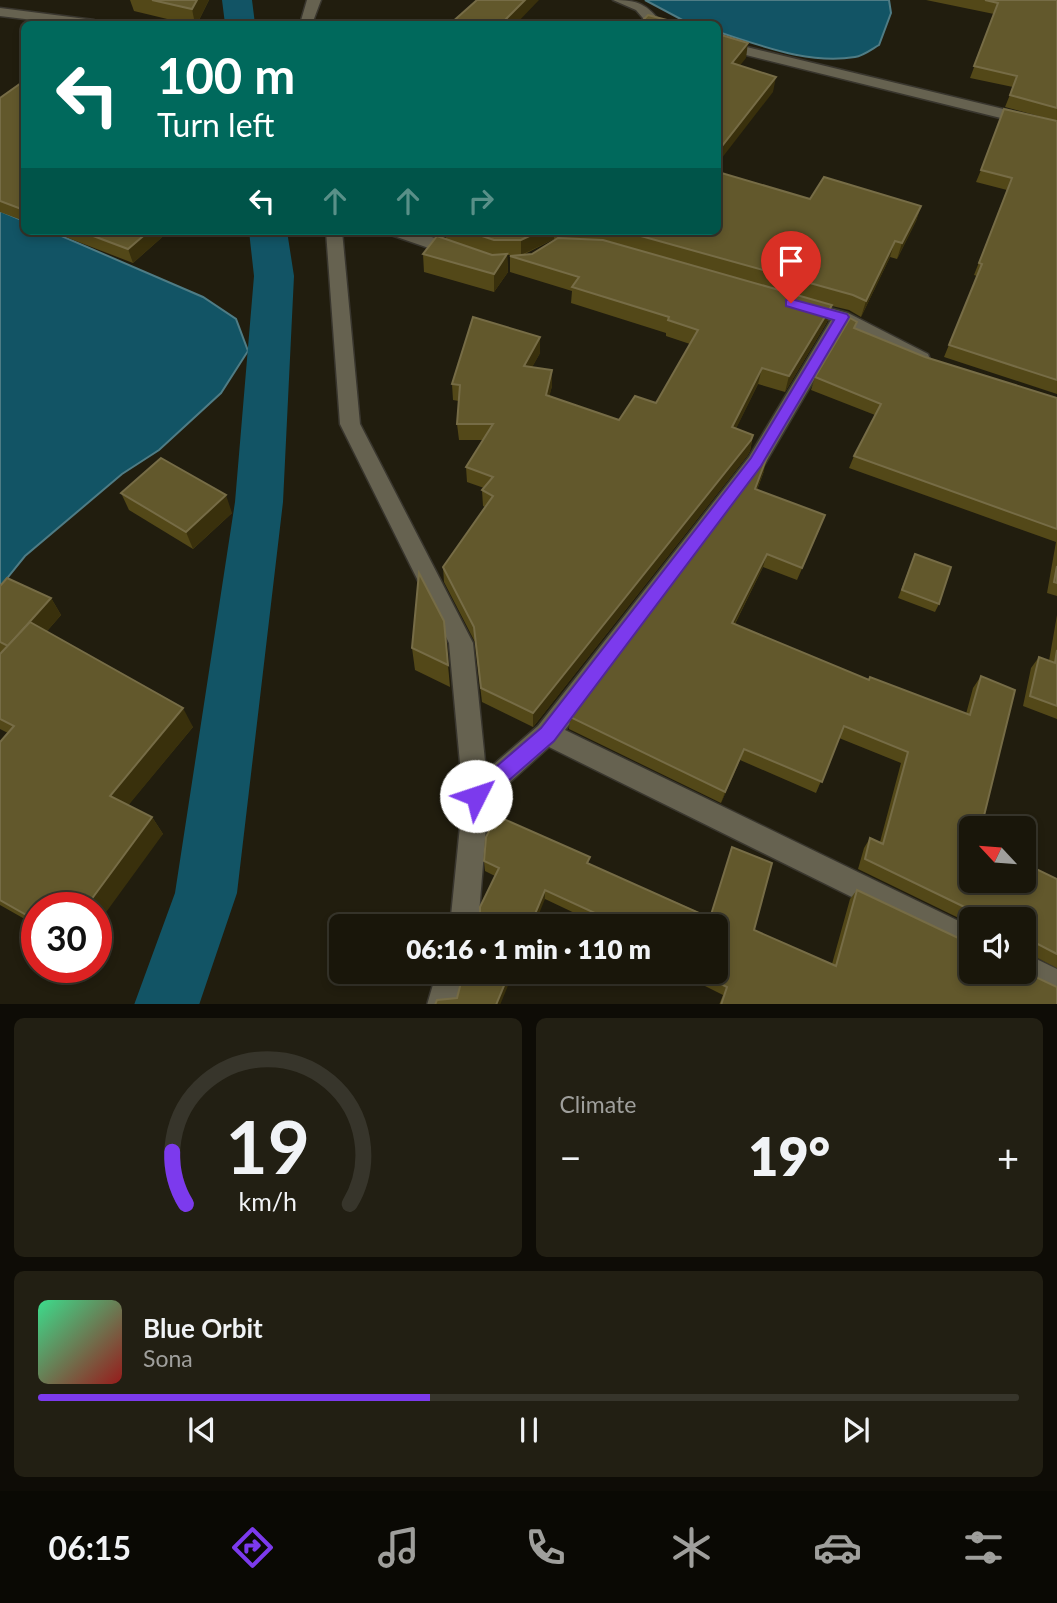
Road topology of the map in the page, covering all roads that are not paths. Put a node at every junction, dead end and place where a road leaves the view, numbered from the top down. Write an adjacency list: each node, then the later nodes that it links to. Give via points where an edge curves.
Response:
1 (314, 0): 5 (street)
2 (620, 0): 6 (street, via 641,7)
3 (0, 12): 4 (street)
4 (70, 21)
5 (307, 21)
6 (653, 21)
7 (721, 45): 8 (street)
8 (1057, 127)
9 (334, 235): 16 (street, via 350,424 461,643)
10 (409, 235): 11 (street)
11 (469, 255)
12 (791, 303): 13 (street)
13 (842, 317): 14 (street); 15 (street, via 756,462)
14 (941, 366)
15 (547, 734): 16 (street); 18 (street)
16 (476, 796): 17 (street)
17 (465, 914)
18 (959, 936)
19 (1036, 973): 21 (street)
20 (447, 984): 22 (street)
21 (1057, 984)
22 (441, 1004)

